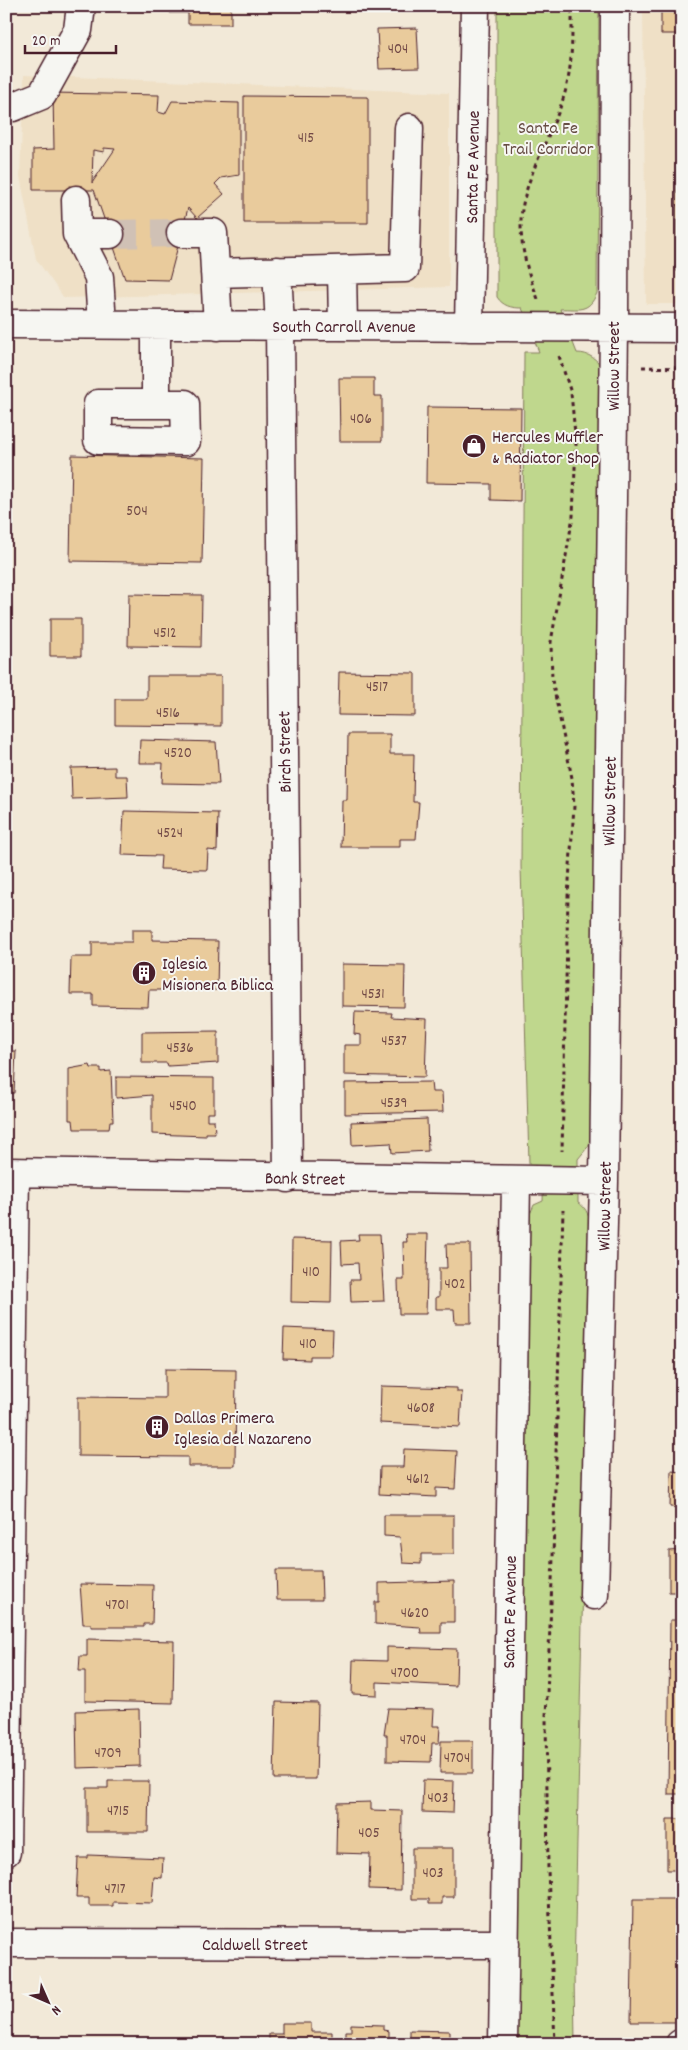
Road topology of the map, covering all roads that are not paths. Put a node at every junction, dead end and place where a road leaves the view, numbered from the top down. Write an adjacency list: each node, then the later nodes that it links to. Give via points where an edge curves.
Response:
1 (81, 6): 4 (street, via 78,30 42,95)
2 (475, 6): 19 (street, Santa Fe Avenue)
3 (616, 6): 20 (street, Willow Street)
4 (6, 106)
5 (409, 128): 10 (street, via 405,268)
6 (76, 200): 8 (street)
7 (181, 233): 12 (street, via 213,233)
8 (77, 234): 9 (street); 14 (street, via 99,277)
9 (110, 234)
10 (342, 270): 11 (street); 18 (street)
11 (277, 271): 12 (street); 17 (street, Birch Street)
12 (215, 273): 16 (street)
13 (6, 324): 14 (street, South Carroll Avenue)
14 (102, 324): 15 (street, South Carroll Avenue)
15 (156, 325): 16 (street, South Carroll Avenue); 22 (street)
16 (218, 326): 17 (street, South Carroll Avenue)
17 (280, 326): 18 (street, South Carroll Avenue); 24 (street, Birch Street)
18 (343, 326): 19 (street, South Carroll Avenue)
19 (469, 327): 20 (street, South Carroll Avenue)
20 (614, 328): 21 (street, South Carroll Avenue); 26 (street, Willow Street)
21 (682, 328)
22 (156, 403)
23 (10, 1172): 24 (street, Bank Street); 27 (street)
24 (288, 1178): 25 (street, Bank Street)
25 (516, 1181): 26 (street, Bank Street); 32 (street, Santa Fe Avenue)
26 (604, 1181): 28 (street, Willow Street)
27 (9, 1538): 29 (street)
28 (594, 1595)
29 (8, 1662): 30 (street)
30 (7, 1836)
31 (6, 1943): 32 (street, Caldwell Street)
32 (505, 1944): 33 (street, Santa Fe Avenue)
33 (503, 2044)

